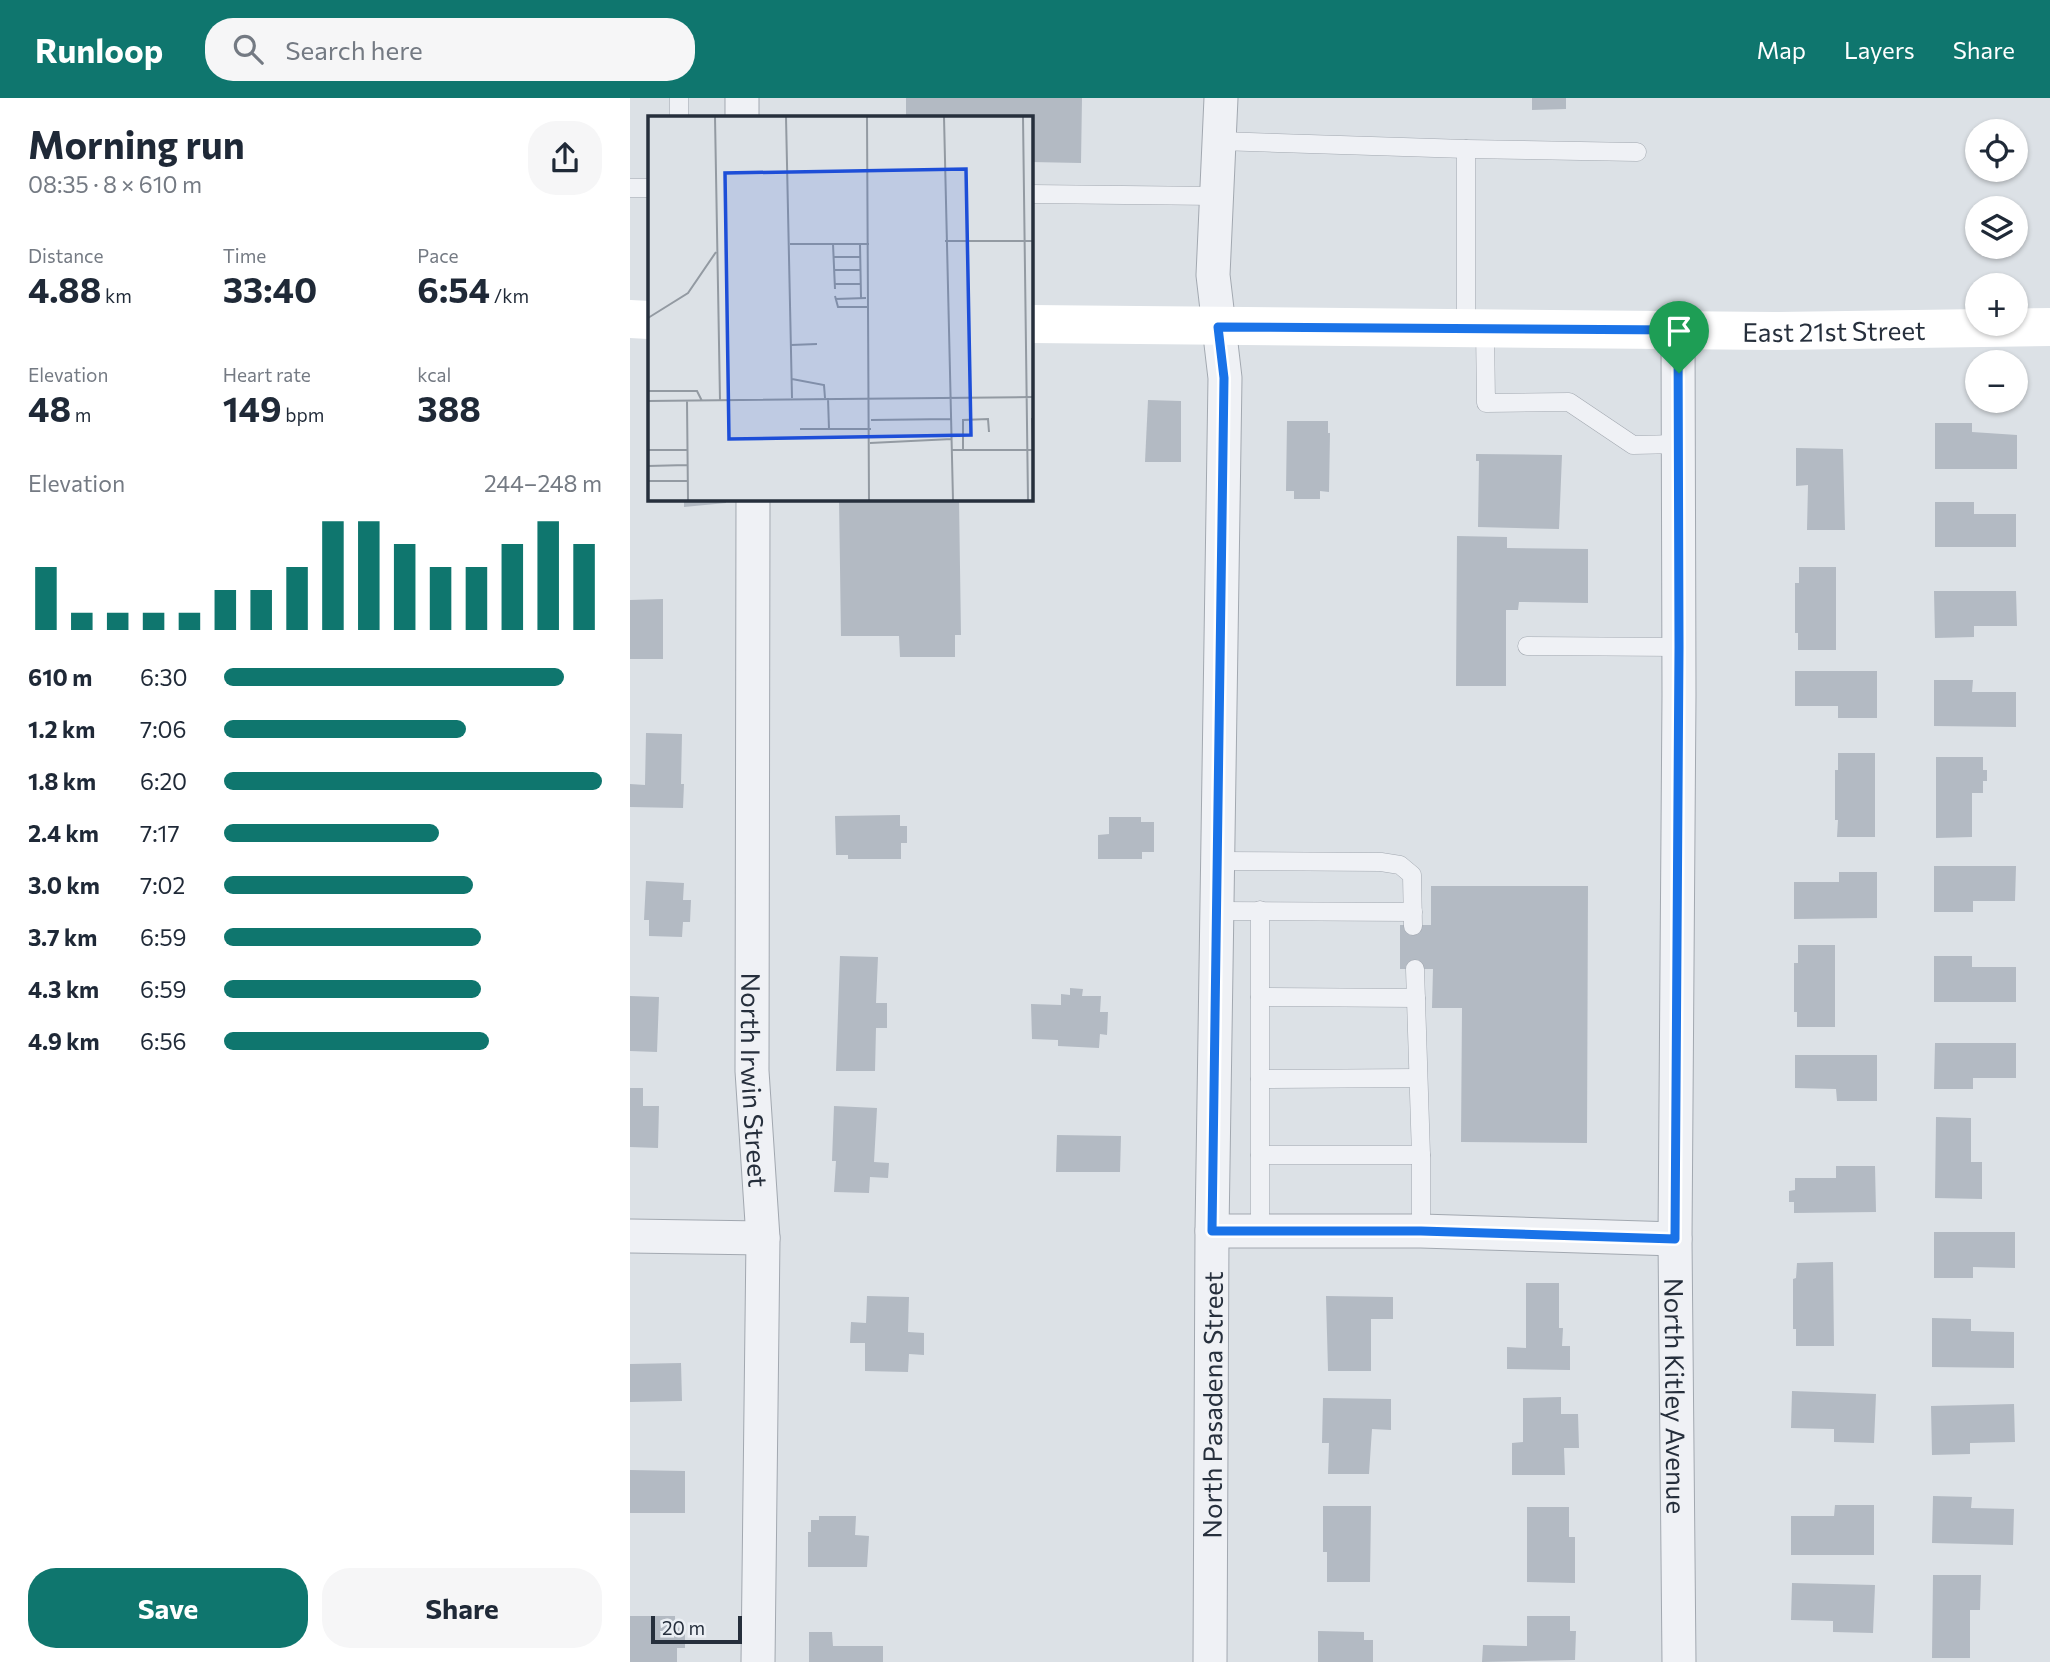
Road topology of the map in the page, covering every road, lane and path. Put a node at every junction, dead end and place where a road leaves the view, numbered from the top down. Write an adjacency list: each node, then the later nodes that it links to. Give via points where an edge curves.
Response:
1 (679, 98): 4 (lane)
2 (742, 98): 5 (street)
3 (1221, 98): 6 (street, North Pasadena Street)
4 (679, 116)
5 (742, 116)
6 (1219, 141): 7 (lane); 12 (street, North Pasadena Street)
7 (1466, 149): 8 (lane); 18 (lane)
8 (1637, 152)
9 (630, 188): 10 (lane)
10 (648, 188)
11 (1032, 194): 12 (lane)
12 (1216, 196): 16 (street, North Pasadena Street, via 1213,275)
13 (630, 319): 14 (main road)
14 (648, 320)
15 (1032, 324): 16 (main road, East 21st Street)
16 (1218, 327): 18 (main road, East 21st Street); 24 (street, North Pasadena Street, via 1224,378)
17 (2050, 327): 19 (main road, East 21st Street)
18 (1476, 329): 19 (main road, East 21st Street); 20 (lane, via 1486,403 1569,402 1633,444)
19 (1678, 330): 20 (street, North Kitley Avenue)
20 (1679, 444): 23 (street, North Kitley Avenue)
21 (753, 500): 38 (street, North Irwin Street, via 752,1071)
22 (1527, 646): 23 (lane)
23 (1679, 647): 39 (street, North Kitley Avenue)
24 (1216, 861): 25 (lane, via 1381,862 1401,865 1412,875 1413,919); 26 (street, North Pasadena Street)
25 (1260, 910): 26 (lane); 28 (lane)
26 (1216, 911): 34 (street, North Pasadena Street)
27 (1415, 969): 29 (lane)
28 (1260, 997): 29 (lane); 31 (lane)
29 (1416, 998): 30 (lane)
30 (1418, 1078): 31 (lane); 33 (lane)
31 (1259, 1079): 32 (lane)
32 (1260, 1155): 33 (lane); 35 (lane)
33 (1421, 1155): 36 (lane)
34 (1212, 1231): 35 (street); 41 (street, North Pasadena Street)
35 (1260, 1231): 36 (street)
36 (1421, 1231): 39 (street)
37 (630, 1236): 38 (street)
38 (763, 1238): 40 (street, North Irwin Street)
39 (1675, 1239): 42 (street, North Kitley Avenue)
40 (758, 1662)
41 (1210, 1662)
42 (1679, 1662)

